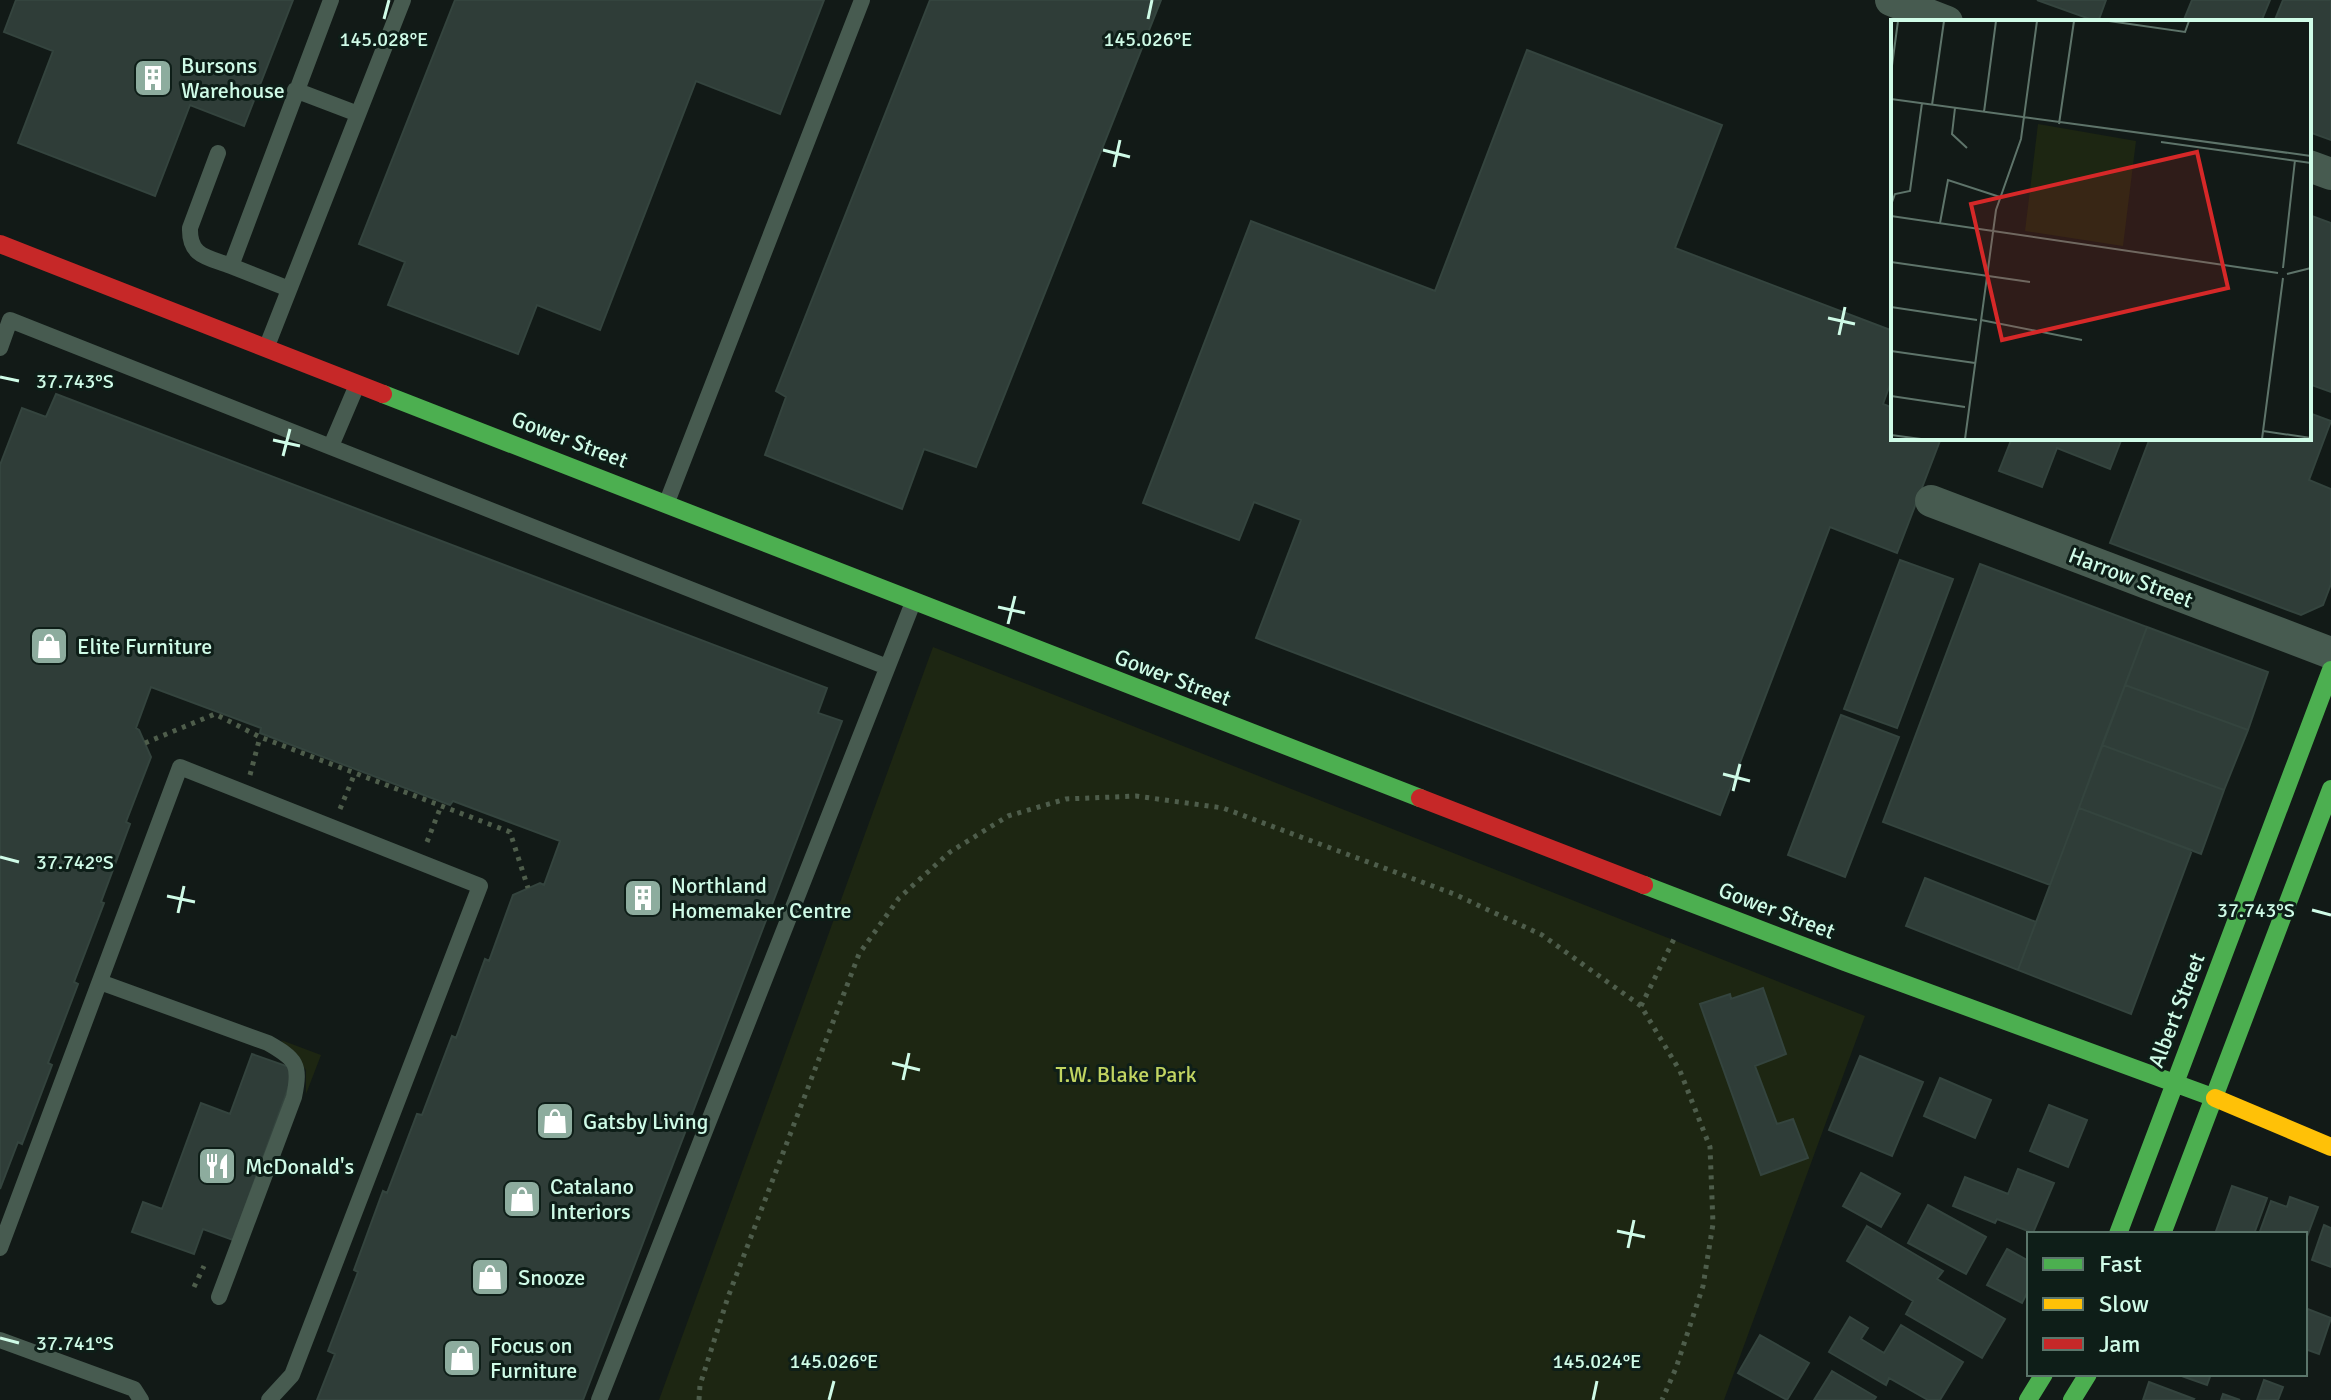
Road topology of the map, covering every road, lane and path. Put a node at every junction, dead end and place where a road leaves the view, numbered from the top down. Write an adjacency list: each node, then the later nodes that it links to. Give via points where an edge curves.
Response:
1 (331, 0): 6 (lane)
2 (403, 0): 7 (lane)
3 (862, 0): 19 (lane)
4 (1891, 0): 5 (street)
5 (1942, 20)
6 (295, 90): 7 (lane); 12 (lane)
7 (358, 114): 13 (lane)
8 (218, 153): 12 (lane, via 190,239 199,254)
9 (2311, 167): 10 (street)
10 (2331, 174)
11 (0, 244): 14 (main road, Gower Street)
12 (231, 266): 13 (lane)
13 (289, 289): 14 (lane)
14 (266, 347): 16 (main road, Gower Street)
15 (0, 348): 17 (lane, via 10,320)
16 (358, 383): 17 (lane); 19 (main road, Gower Street)
17 (331, 446): 22 (lane)
18 (1931, 501): 21 (street, Harrow Street)
19 (667, 503): 20 (main road, Gower Street)
20 (914, 600): 22 (lane); 36 (main road, Gower Street, via 1845,962)
21 (2331, 653)
22 (887, 667): 48 (lane)
23 (2331, 670): 36 (main road, Albert Street)
24 (260, 737): 25 (path, via 215,714); 26 (path); 28 (path)
25 (145, 743)
26 (355, 773): 29 (path); 30 (path)
27 (2331, 789): 37 (main road)
28 (245, 792): 30 (lane); 34 (lane, via 180,767)
29 (441, 806): 31 (path); 32 (path, via 510,832)
30 (332, 827): 31 (lane)
31 (419, 862): 47 (lane, via 480,886 292,1375)
32 (528, 888)
33 (1674, 939): 35 (path)
34 (100, 982): 41 (lane); 42 (lane, via 268,1043 296,1064 294,1097)
35 (1641, 1006): 49 (path, via 1542,935 1454,894 1223,808 1136,796 1066,799 1008,816 950,852 899,898 859,954 728,1297); 50 (path, via 1680,1071 1710,1147 1713,1224 1703,1286)
36 (2174, 1082): 37 (main road, Gower Street); 39 (main road, Albert Street)
37 (2215, 1098): 38 (main road, Gower Street); 40 (main road)
38 (2331, 1147)
39 (2119, 1232)
40 (2163, 1232)
41 (0, 1248)
42 (219, 1297)
43 (0, 1340): 46 (lane, via 134,1389)
44 (2043, 1376): 51 (main road)
45 (2087, 1376): 52 (main road)
46 (141, 1400)
47 (269, 1400)
48 (599, 1400)
49 (699, 1400)
50 (1662, 1400)
51 (2028, 1400)
52 (2072, 1400)

